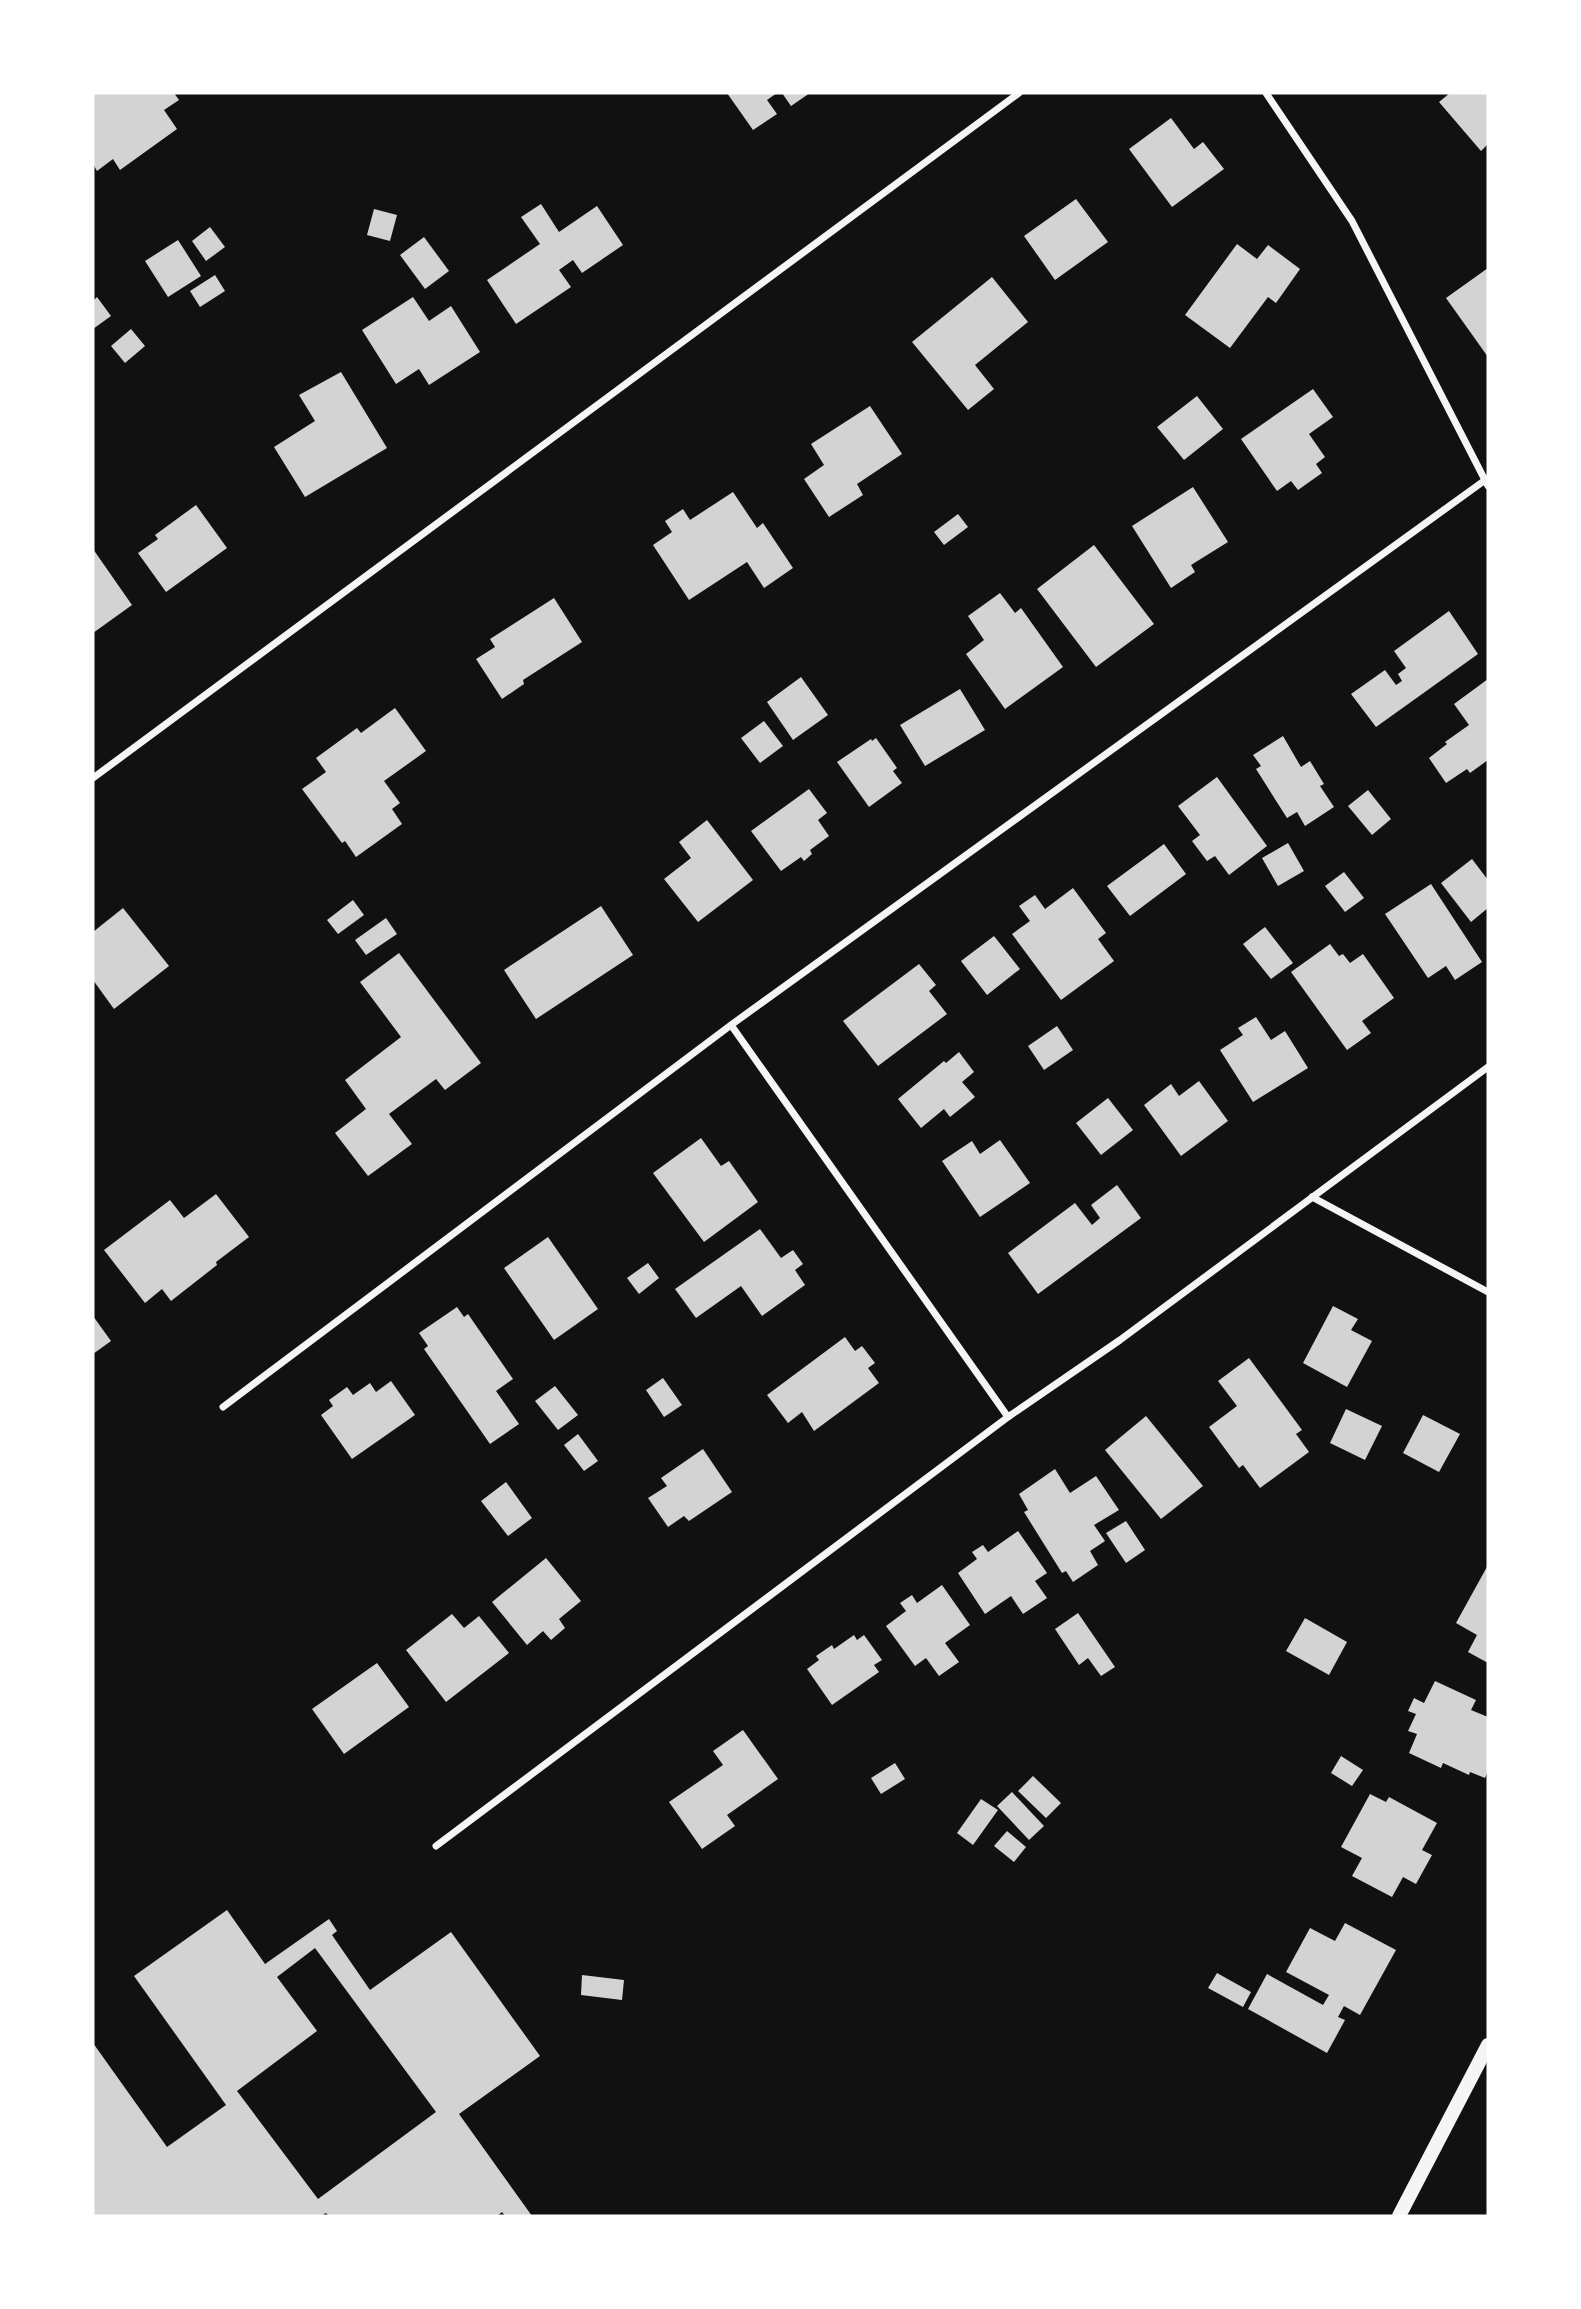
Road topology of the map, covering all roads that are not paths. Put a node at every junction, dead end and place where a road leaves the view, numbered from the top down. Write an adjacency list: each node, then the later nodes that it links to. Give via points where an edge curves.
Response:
1 (1019, 93): 4 (street)
2 (1266, 93): 3 (street, via 1352,221)
3 (1487, 481): 5 (street)
4 (93, 778)
5 (731, 1025): 9 (street); 10 (street)
6 (1488, 1067): 7 (street)
7 (1312, 1197): 8 (street); 10 (street)
8 (1488, 1292)
9 (223, 1407)
10 (1008, 1417): 11 (street)
11 (436, 1846)
12 (1488, 2045): 13 (main road)
13 (1399, 2216)

